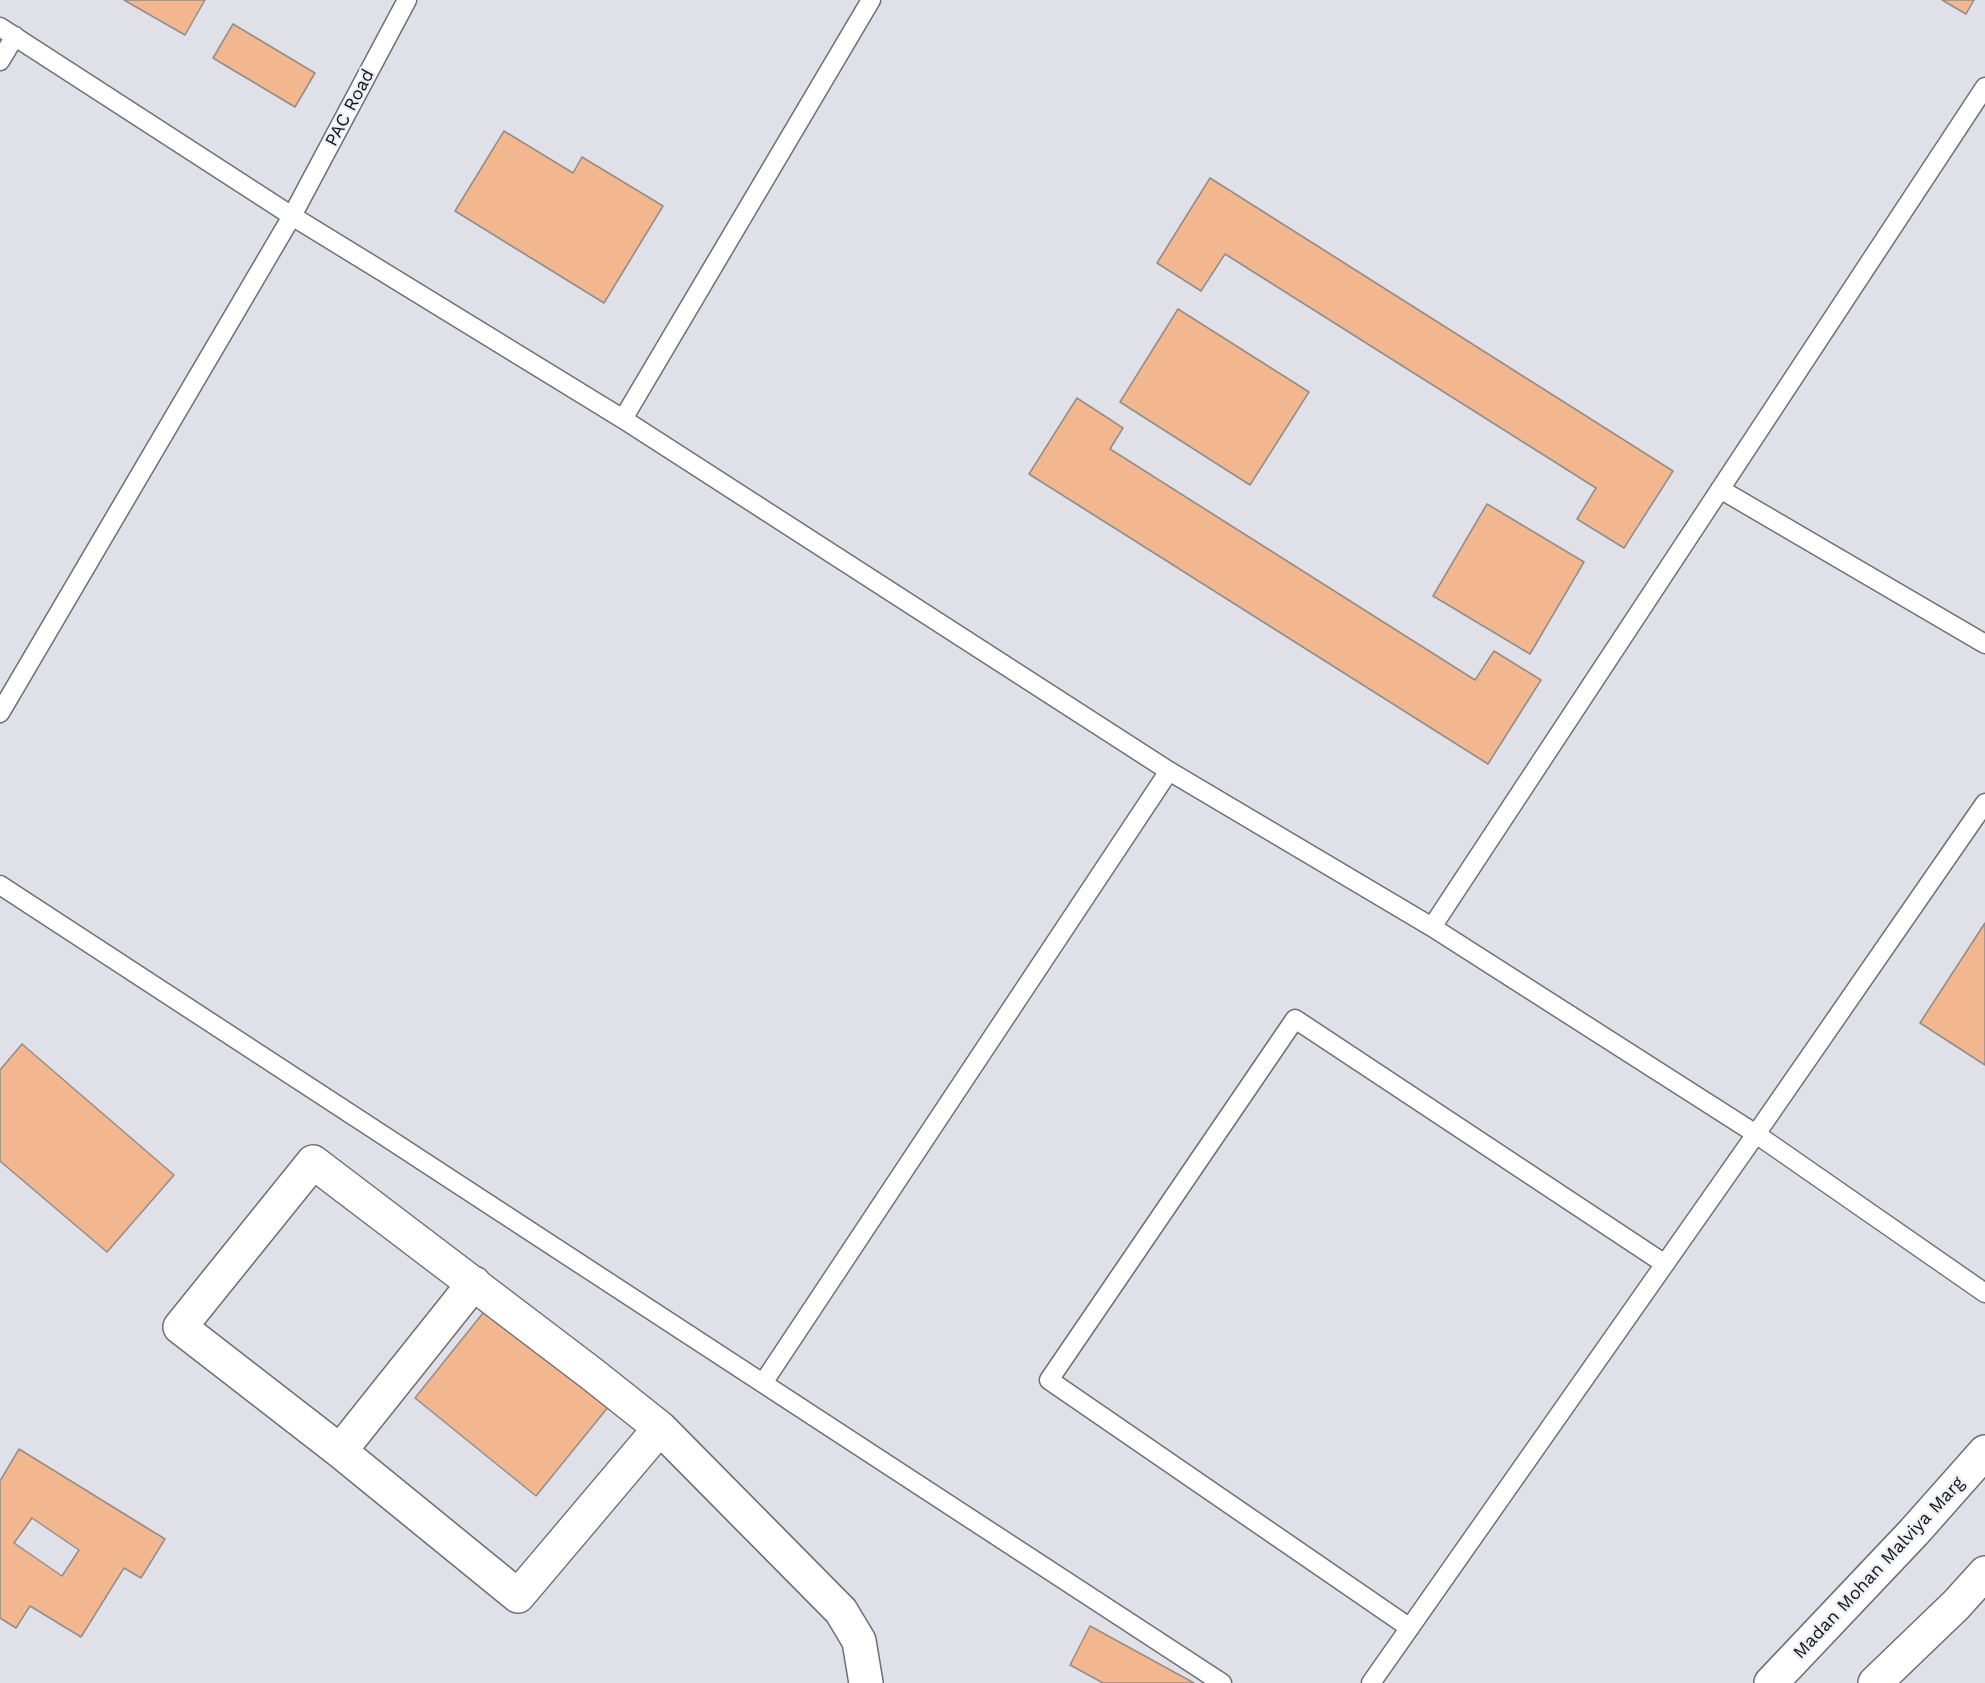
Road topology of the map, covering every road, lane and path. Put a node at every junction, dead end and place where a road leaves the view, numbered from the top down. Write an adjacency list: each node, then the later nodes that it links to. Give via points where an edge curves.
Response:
1 (407, 0): 6 (lane, PAC Road)
2 (871, 0): 7 (lane)
3 (7, 32): 4 (lane); 6 (lane)
4 (0, 61)
5 (1985, 87): 8 (lane)
6 (292, 216): 7 (lane); 10 (lane, PAC Road)
7 (623, 419): 11 (lane)
8 (1720, 489): 9 (lane); 14 (lane)
9 (1985, 644)
10 (0, 713)
11 (1169, 771): 14 (lane); 19 (lane)
12 (1985, 803): 15 (lane)
13 (0, 885): 19 (lane)
14 (1432, 927): 15 (lane)
15 (1756, 1134): 16 (lane); 18 (lane)
16 (1665, 1264): 24 (lane); 24 (lane, via 1295,1019 1049,1380)
17 (474, 1283): 20 (street); 21 (street); 21 (street, via 313,1162 187,1318 180,1328)
18 (1985, 1293)
19 (763, 1383): 26 (lane)
20 (660, 1428): 21 (street, via 518,1596); 25 (street, via 841,1611 859,1641)
21 (340, 1450)
22 (1985, 1452): 28 (street, Madan Mohan Malviya Marg)
23 (1985, 1573): 29 (street)
24 (1410, 1628): 27 (lane)
25 (866, 1683)
26 (1222, 1683)
27 (1371, 1683)
28 (1772, 1683)
29 (1875, 1683)

